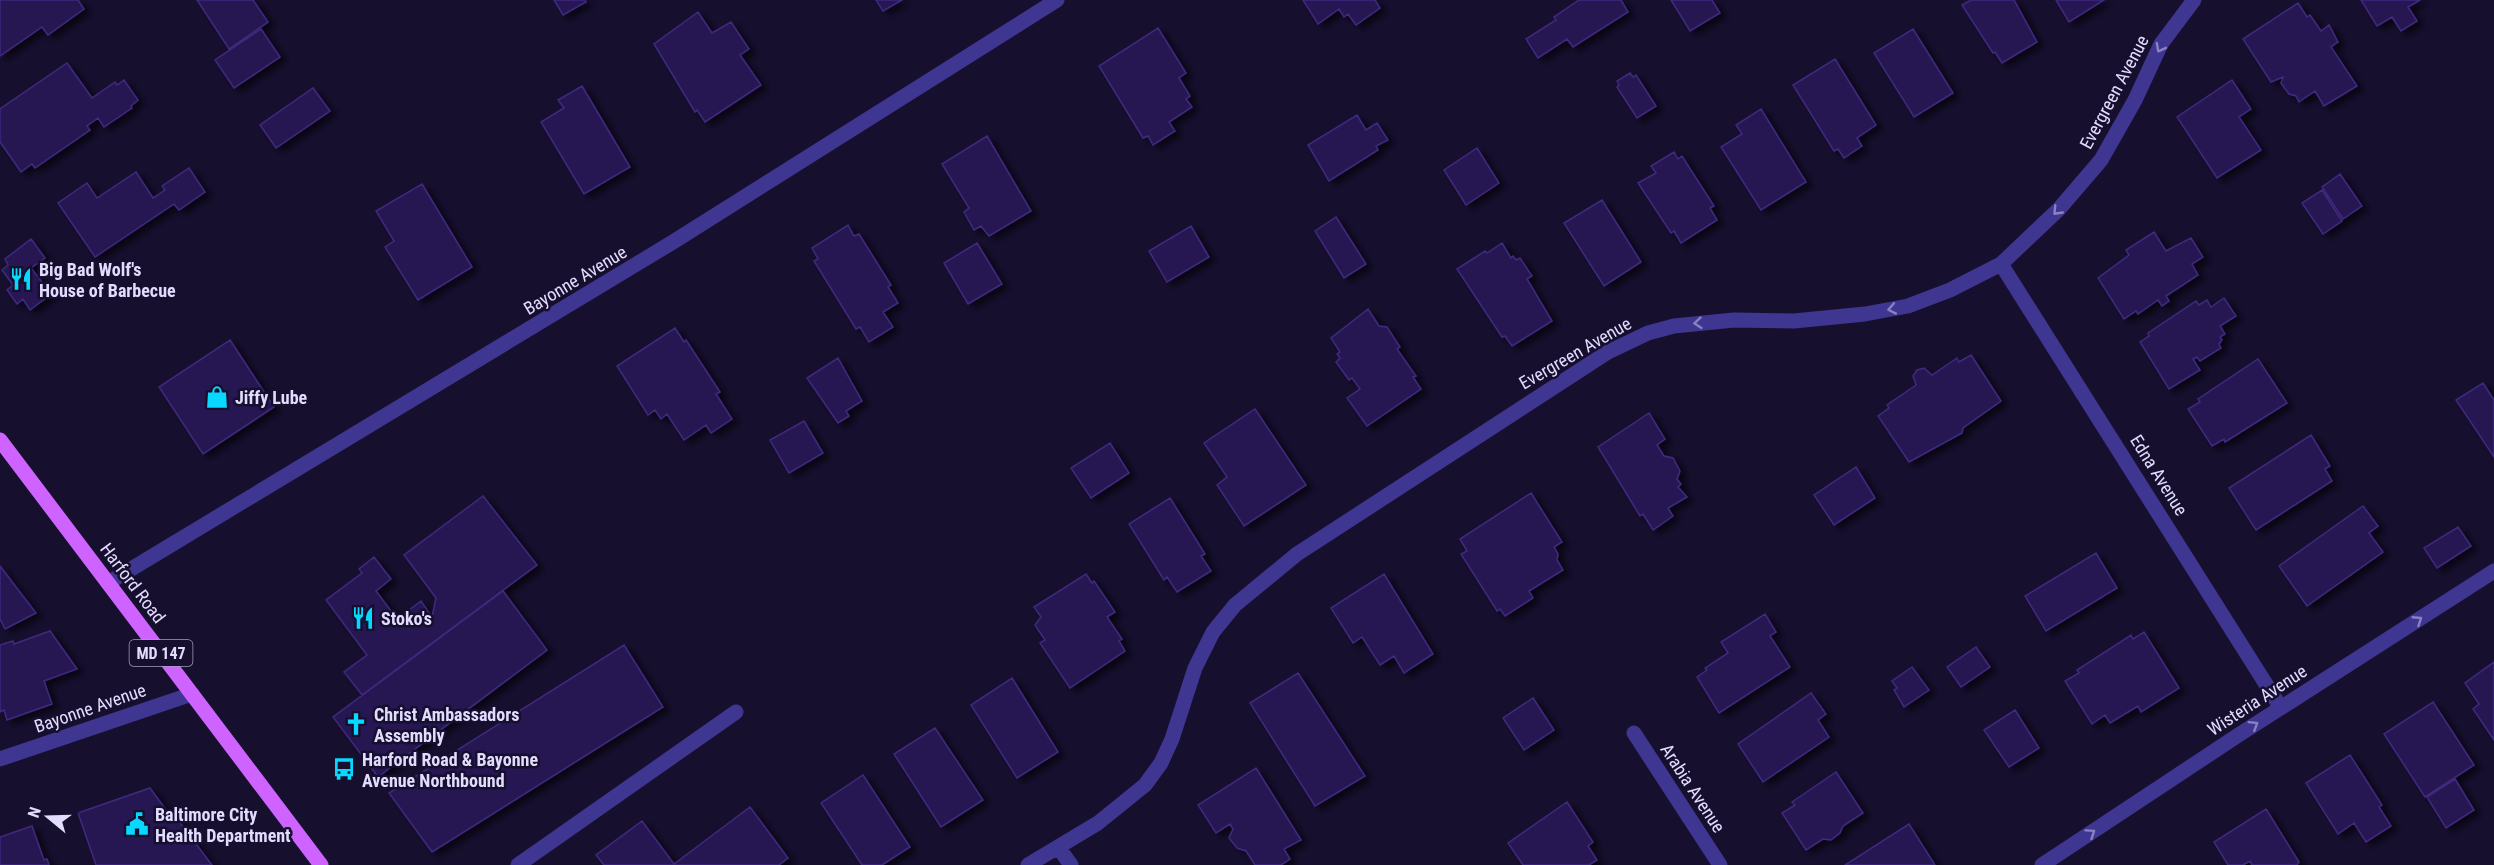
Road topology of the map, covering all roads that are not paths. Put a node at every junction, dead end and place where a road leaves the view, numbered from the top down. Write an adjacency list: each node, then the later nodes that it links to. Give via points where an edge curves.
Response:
1 (1057, 0): 6 (street, Bayonne Avenue, via 673,242)
2 (2194, 0): 3 (street, Evergreen Avenue, one-way to 3, via 2161,44 2101,160 2059,209)
3 (2001, 264): 8 (street, Edna Avenue); 12 (street, Evergreen Avenue, one-way to 12, via 1908,306 1794,321 1734,320 1674,326 1648,333 1608,352 1297,554 1235,605 1213,632 1195,668 1161,763 1122,806)
4 (0, 440): 6 (main road, Harford Road / MD 147)
5 (2494, 571): 8 (street, Wisteria Avenue, one-way to 5)
6 (108, 583): 7 (main road, Harford Road / MD 147)
7 (192, 694): 11 (street, Bayonne Avenue); 13 (main road, Harford Road / MD 147)
8 (2281, 708): 18 (street, Wisteria Avenue, one-way to 8)
9 (736, 712): 14 (street)
10 (1634, 733): 17 (street, Arabia Avenue)
11 (0, 759)
12 (1058, 847): 15 (street, Evergreen Avenue); 16 (street)
13 (321, 865)
14 (518, 865)
15 (1028, 865)
16 (1071, 865)
17 (1720, 865)
18 (2042, 865)

